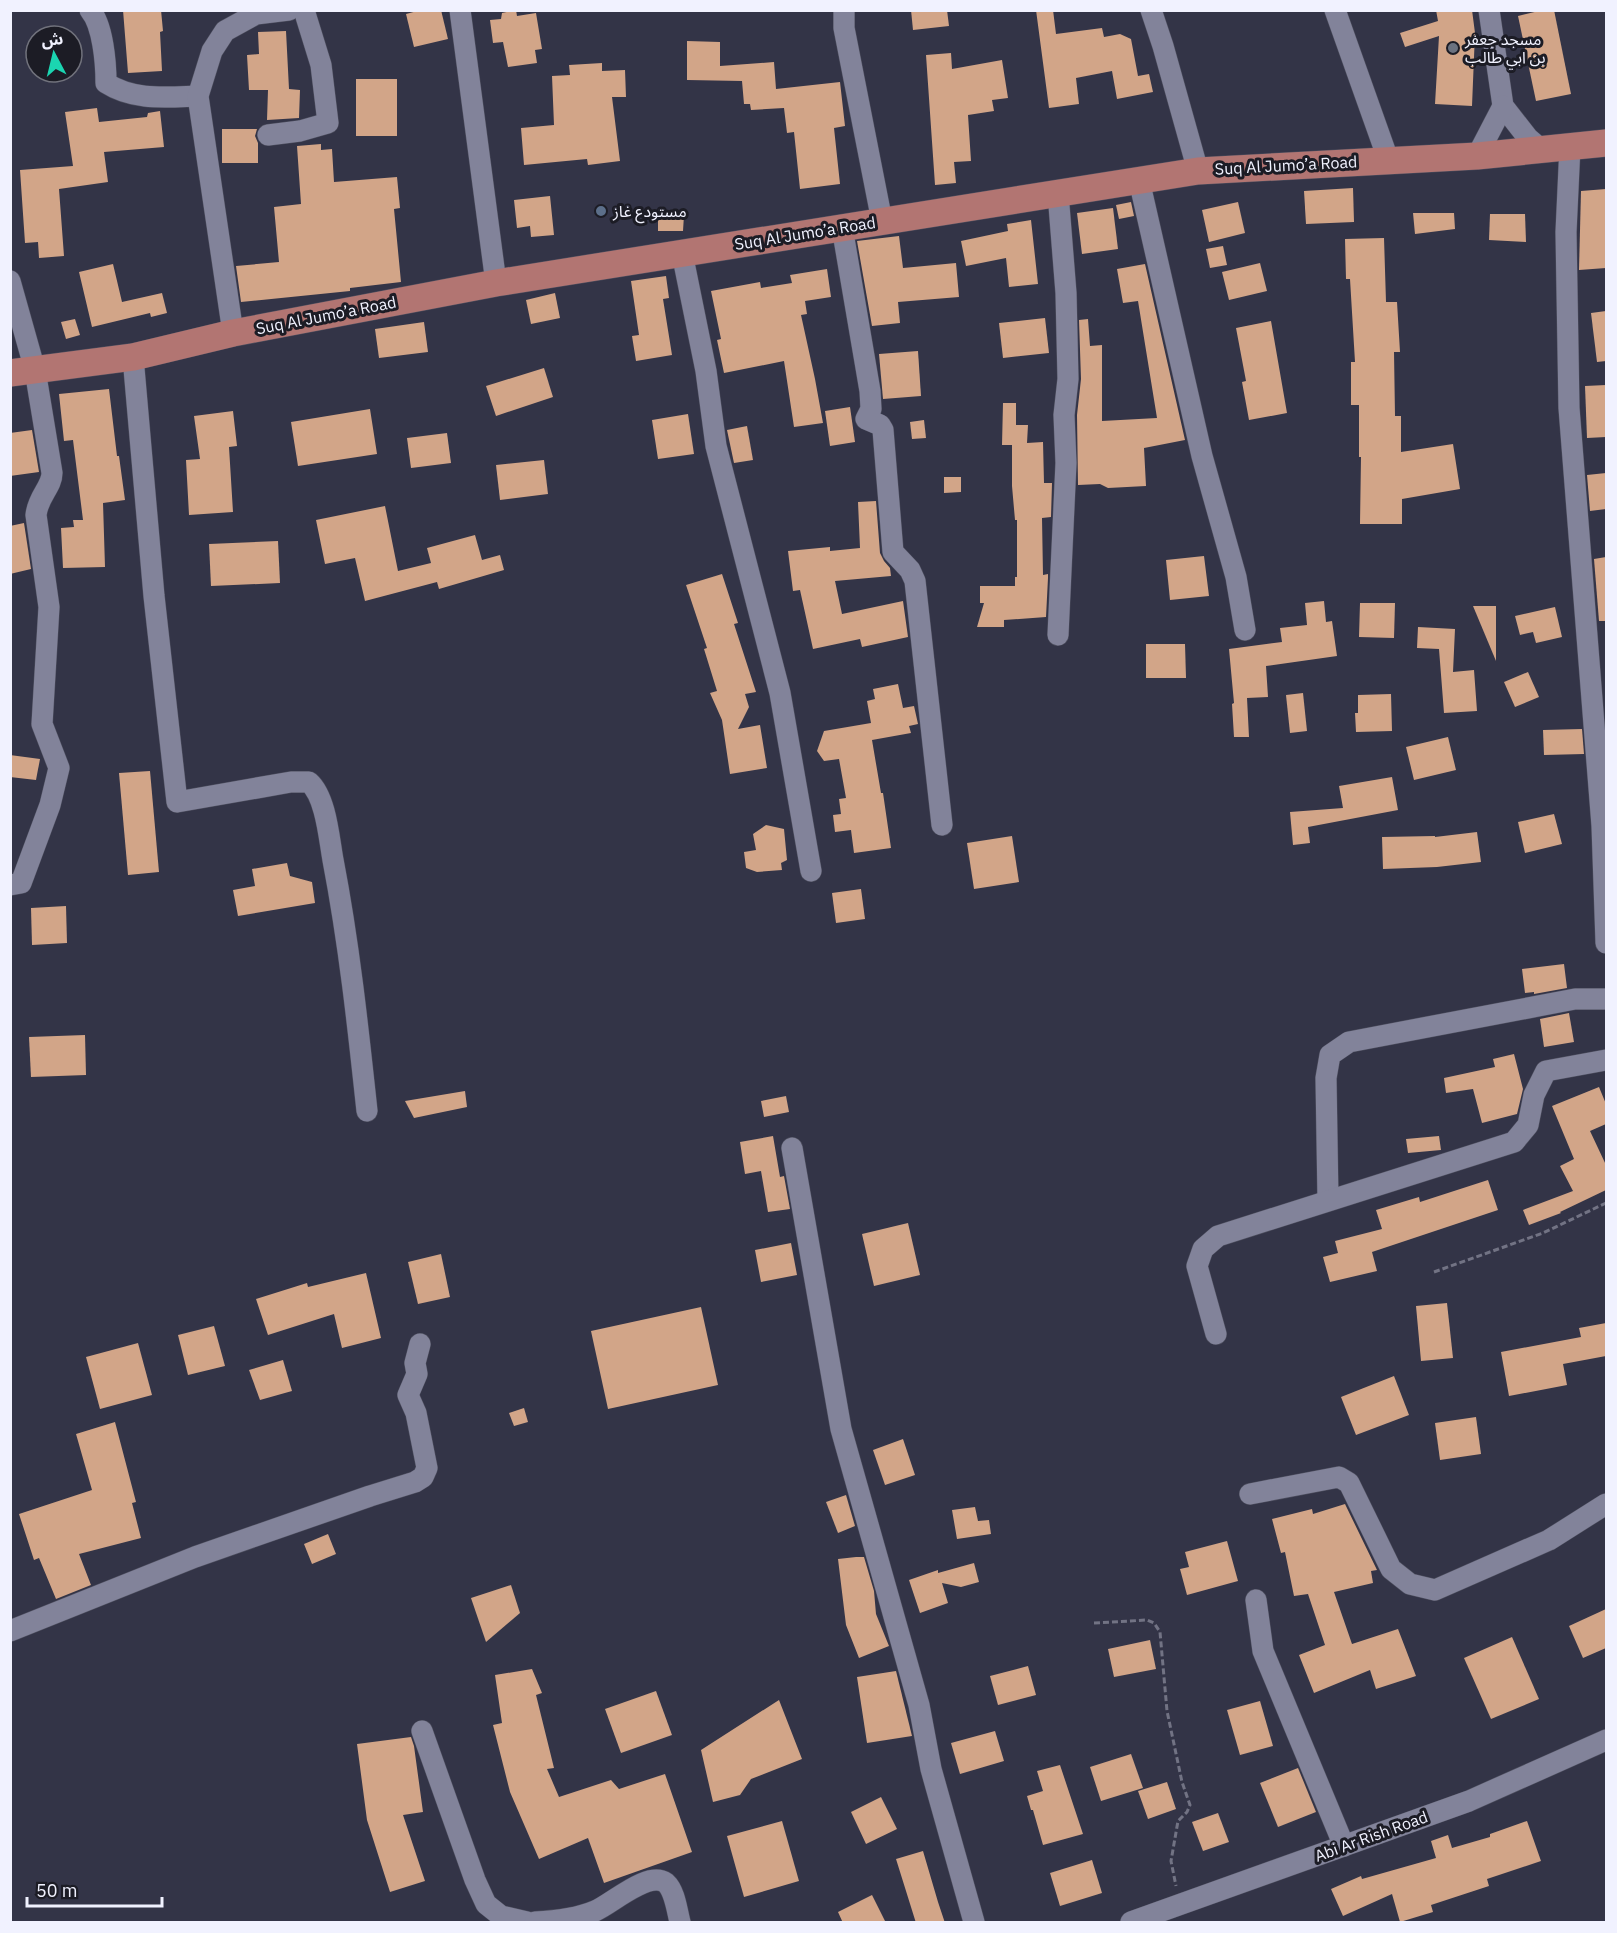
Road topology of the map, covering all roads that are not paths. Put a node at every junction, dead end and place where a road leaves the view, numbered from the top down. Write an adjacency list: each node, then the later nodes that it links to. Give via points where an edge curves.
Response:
1 (90, 10): 9 (street, via 102,46 106,82 133,95)
2 (289, 10): 9 (street, via 256,14 225,31 212,51)
3 (304, 10): 11 (street, via 321,65 328,123)
4 (460, 10): 24 (street)
5 (1151, 10): 17 (street)
6 (1335, 10): 16 (street)
7 (1489, 10): 10 (street)
8 (841, 16): 20 (street)
9 (198, 96): 25 (street)
10 (1503, 106): 14 (street); 15 (street)
11 (268, 135)
12 (1606, 143): 13 (main road, Suq Al Jumo’a Road)
13 (1570, 146): 14 (main road, Suq Al Jumo’a Road); 31 (street, via 1566,232 1569,408)
14 (1542, 150): 15 (main road, Suq Al Jumo’a Road)
15 (1477, 156): 16 (main road, Suq Al Jumo’a Road)
16 (1388, 159): 17 (main road, Suq Al Jumo’a Road)
17 (1198, 171): 18 (main road, Suq Al Jumo’a Road)
18 (1139, 180): 19 (main road, Suq Al Jumo’a Road); 28 (street, via 1202,456 1236,577)
19 (1058, 193): 20 (main road, Suq Al Jumo’a Road); 29 (street, via 1068,379)
20 (882, 221): 21 (main road, Suq Al Jumo’a Road)
21 (842, 227): 22 (main road, Suq Al Jumo’a Road); 30 (street, via 870,392 871,409 866,419 883,430 893,552 915,581)
22 (682, 253): 24 (main road, Suq Al Jumo’a Road); 32 (street, via 706,371 716,446 780,693)
23 (10, 281): 27 (street)
24 (496, 283): 25 (main road, Suq Al Jumo’a Road)
25 (233, 333): 26 (main road, Suq Al Jumo’a Road)
26 (133, 357): 27 (main road, Suq Al Jumo’a Road); 37 (street, via 177,802 291,782 309,782 315,787 323,807 345,922)
27 (23, 372): 33 (street, via 52,472 52,481 38,503 36,515 49,608 42,724 59,768 50,805 21,883)
28 (1245, 630)
29 (1058, 635)
30 (942, 825)
31 (1604, 826): 34 (street)
32 (811, 872)
33 (10, 885)
34 (1606, 943)
35 (1606, 999): 39 (street, via 1575,999 1389,1033 1349,1042 1330,1055 1326,1077)
36 (1606, 1060): 39 (street, via 1546,1071 1534,1095 1528,1125 1514,1142)
37 (367, 1111)
38 (792, 1148): 52 (street, via 842,1429)
39 (1328, 1200): 40 (street, via 1218,1236 1203,1249 1197,1266)
40 (1216, 1334)
41 (420, 1344): 45 (street, via 415,1363 417,1374 408,1395 416,1413 427,1468 416,1482 195,1557)
42 (1250, 1494): 43 (street, via 1339,1478 1349,1483 1391,1569 1410,1584 1435,1590 1549,1540)
43 (1606, 1504)
44 (1256, 1600): 48 (street, via 1263,1651)
45 (10, 1631)
46 (422, 1731): 49 (street, via 486,1904 501,1916)
47 (1606, 1740): 48 (street, Abi Ar Rish Road, via 1469,1801)
48 (1344, 1846): 53 (street, Abi Ar Rish Road)
49 (527, 1923)
50 (535, 1923): 51 (street, via 563,1921 596,1911 642,1883 656,1880 666,1884 673,1895)
51 (680, 1923)
52 (975, 1923)
53 (1131, 1923)

